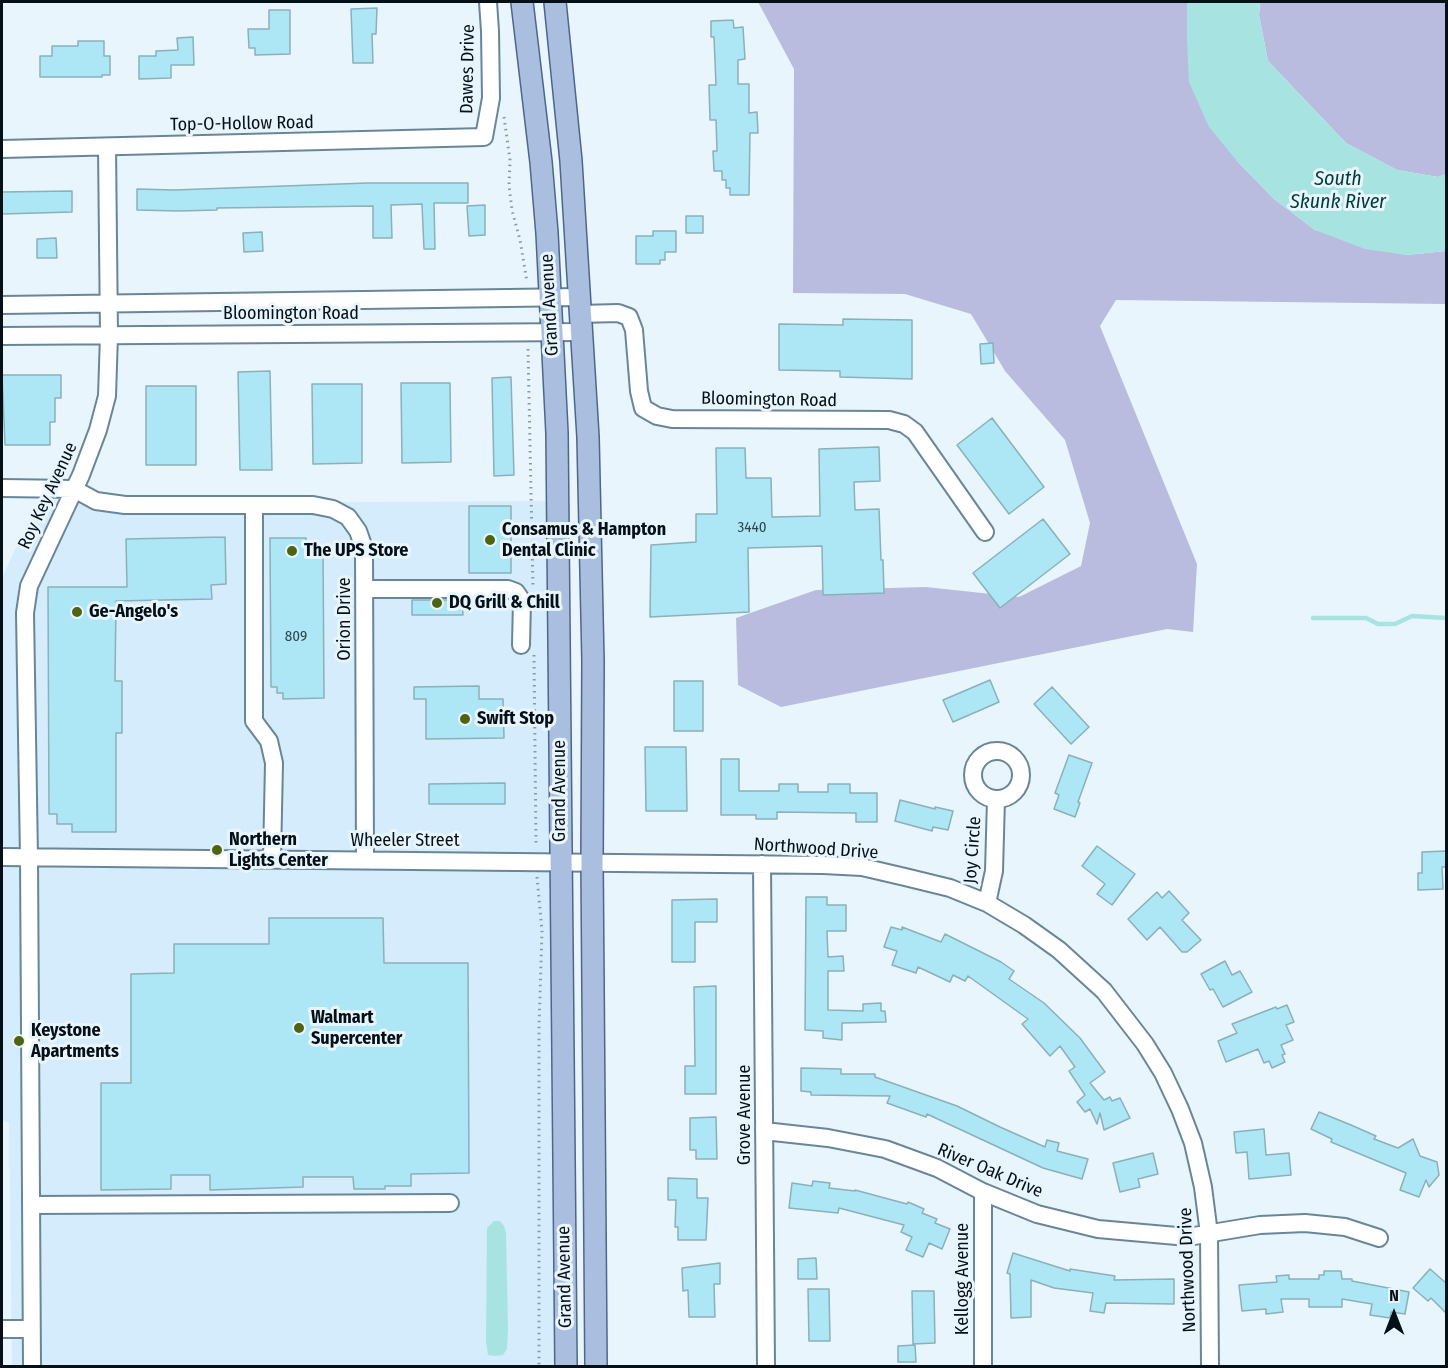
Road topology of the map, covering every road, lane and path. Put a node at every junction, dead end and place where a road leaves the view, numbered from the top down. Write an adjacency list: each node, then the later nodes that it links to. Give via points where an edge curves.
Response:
1 (488, 2): 5 (street, Dawes Drive, via 491,98)
2 (522, 2): 9 (main road, Grand Avenue, via 541,162)
3 (555, 2): 12 (main road, Grand Avenue, via 571,161)
4 (504, 116): 8 (path, via 512,210)
5 (484, 137): 6 (street, Top-O-Hollow Road)
6 (107, 147): 7 (street, Top-O-Hollow Road); 10 (street, Roy Key Avenue)
7 (2, 149)
8 (526, 278)
9 (550, 297): 10 (street, Bloomington Road); 12 (street, Bloomington Road); 13 (main road, Grand Avenue)
10 (110, 303): 11 (street, Bloomington Road); 14 (street, Roy Key Avenue)
11 (2, 304)
12 (580, 314): 13 (street, Bloomington Road); 19 (street, Bloomington Road, via 618,313 629,317 643,408 657,416 889,420 904,424 915,432); 28 (main road, Grand Avenue, via 588,437 593,661)
13 (552, 333): 14 (street, Bloomington Road); 27 (main road, Grand Avenue, via 559,542)
14 (110, 335): 15 (street, Bloomington Road); 17 (street, Roy Key Avenue, via 106,396 98,430)
15 (2, 336)
16 (2, 488): 17 (street)
17 (74, 489): 18 (street, Orion Drive, via 96,501 125,505); 24 (street, Roy Key Avenue, via 29,586 25,613)
18 (254, 505): 20 (street, Orion Drive, via 313,505 333,508 348,518 364,548); 25 (street, via 254,721 269,741 274,763)
19 (985, 532)
20 (364, 589): 21 (street, via 508,589 522,601); 26 (street, Orion Drive)
21 (521, 645)
22 (996, 799): 31 (street, Joy Circle, via 994,872)
23 (2, 857): 24 (street, Wheeler Street)
24 (29, 858): 25 (street, Wheeler Street); 35 (street, Roy Key Avenue)
25 (272, 859): 26 (street, Wheeler Street)
26 (365, 860): 27 (street, Wheeler Street)
27 (561, 861): 28 (street, Wheeler Street); 42 (main road, Grand Avenue)
28 (592, 861): 29 (street, Northwood Drive); 43 (main road, Grand Avenue)
29 (762, 864): 31 (street, Northwood Drive, via 861,867 950,888); 32 (street, Grove Avenue)
30 (537, 879): 41 (path, via 542,931 538,1027)
31 (987, 903): 36 (street, Northwood Drive, via 1024,925 1082,969 1144,1044 1163,1073 1193,1143)
32 (764, 1131): 33 (street, River Oak Drive, via 885,1149 937,1168); 44 (street, Grove Avenue)
33 (983, 1192): 36 (street, River Oak Drive, via 1037,1214 1098,1229 1188,1237); 45 (street, Kellogg Avenue)
34 (450, 1203): 35 (street)
35 (31, 1205): 39 (street, Roy Key Avenue)
36 (1209, 1234): 37 (street, River Oak Drive, via 1305,1223 1346,1227); 46 (street, Northwood Drive)
37 (1379, 1238)
38 (2, 1329): 39 (street)
39 (32, 1329): 40 (street, Roy Key Avenue)
40 (32, 1366)
41 (539, 1366)
42 (566, 1366)
43 (596, 1366)
44 (766, 1366)
45 (983, 1366)
46 (1210, 1366)

